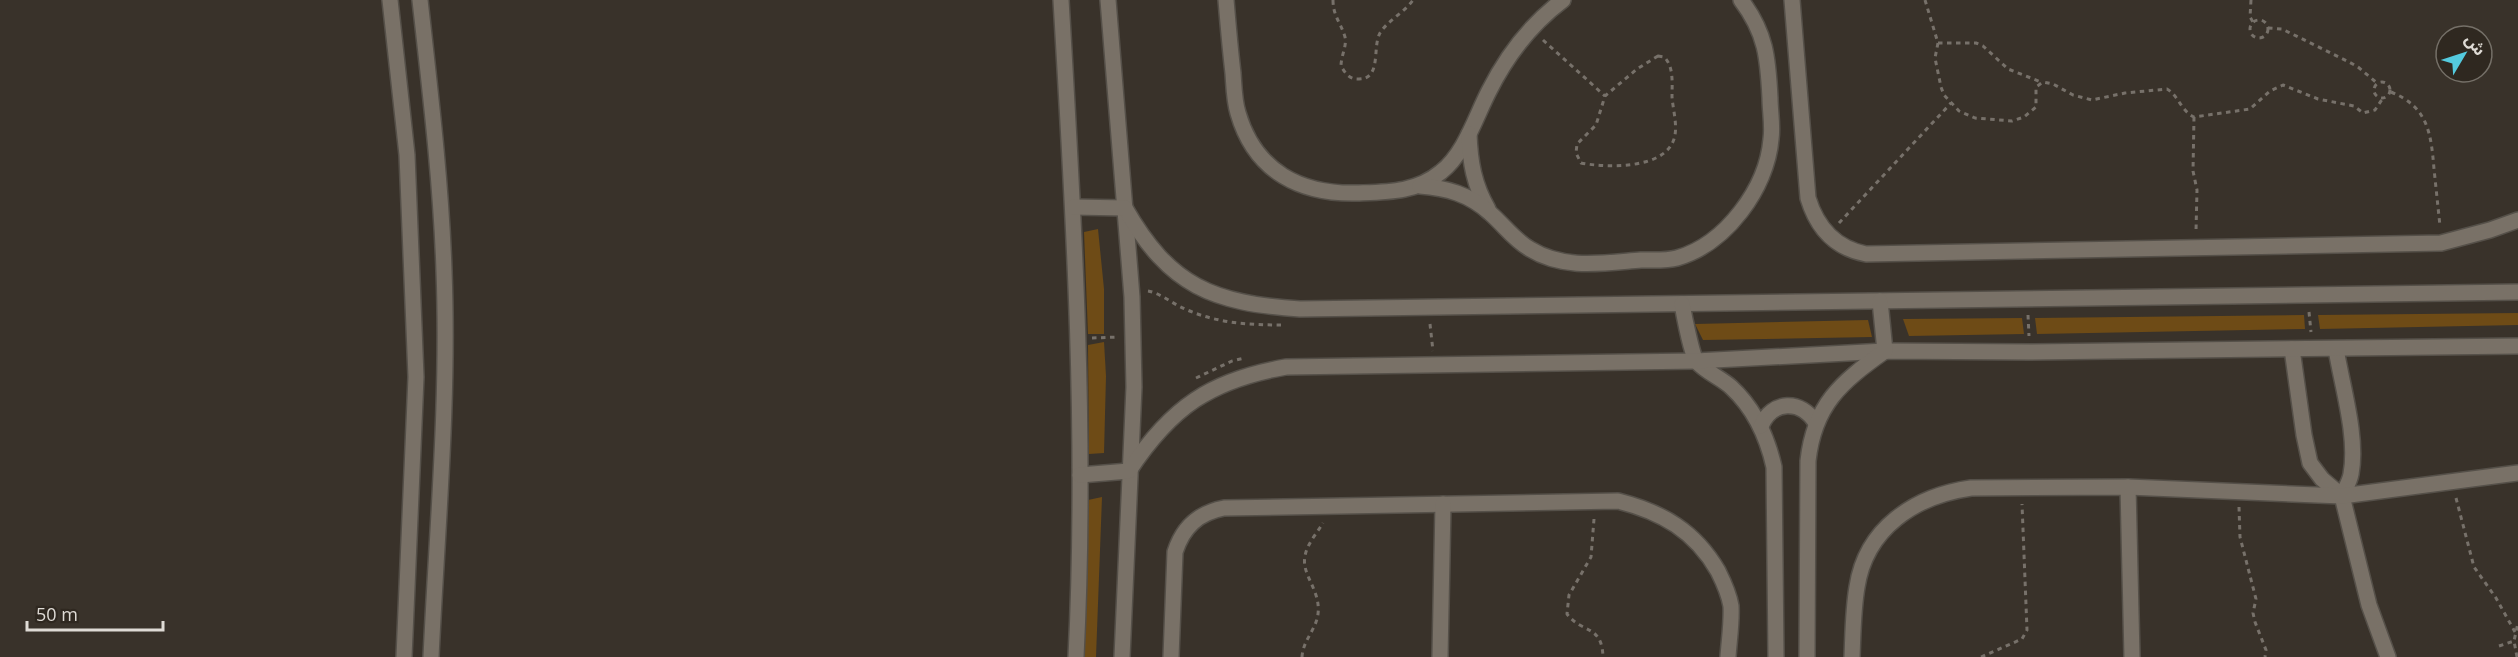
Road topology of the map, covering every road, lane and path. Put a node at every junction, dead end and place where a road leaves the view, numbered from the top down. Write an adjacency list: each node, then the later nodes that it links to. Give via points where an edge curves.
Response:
1 (390, 0): 72 (street, via 408,154 416,377)
2 (420, 0): 73 (street, via 438,160 444,273 445,386)
3 (1061, 0): 26 (street)
4 (1108, 0): 27 (street)
5 (1226, 0): 25 (street, via 1237,111 1256,152 1272,169 1313,190 1335,194 1393,192)
6 (1333, 0): 7 (path, via 1334,14 1344,36 1341,66 1351,78 1359,79 1374,68 1376,42 1383,29)
7 (1413, 0)
8 (1563, 0): 15 (street)
9 (1741, 0): 28 (street, via 1763,37 1768,59 1772,139 1753,192 1716,236 1676,258 1583,264 1556,260 1531,250)
10 (1792, 0): 30 (street, via 1808,198)
11 (1925, 0): 16 (path)
12 (2251, 0): 13 (path)
13 (2253, 22): 14 (path, via 2262,21); 14 (path, via 2250,31 2256,38 2265,36)
14 (2268, 28): 18 (path, via 2282,29 2349,62)
15 (1531, 29): 20 (path); 24 (street, via 1501,69)
16 (1938, 43): 17 (path, via 1983,46 2008,69); 22 (path, via 1937,74)
17 (2043, 82): 22 (path, via 2036,87 2038,100 2033,112 2012,121 1966,116); 23 (path, via 2092,100 2167,89)
18 (2377, 83): 19 (path, via 2387,83); 21 (path, via 2374,93)
19 (2391, 92): 21 (path); 31 (path, via 2414,105 2429,130)
20 (1605, 96): 20 (path, via 1652,58 1664,57 1670,68 1675,134 1668,149 1648,163 1581,163 1577,144 1596,125)
21 (2383, 98): 23 (path, via 2375,110 2363,113 2354,106 2318,99 2283,85 2270,90 2250,109)
22 (1951, 103): 30 (path)
23 (2194, 117): 32 (path)
24 (1469, 131): 25 (street, via 1458,154); 28 (street, via 1473,174)
25 (1420, 186): 28 (street, via 1462,194)
26 (1074, 207): 27 (street); 44 (street)
27 (1125, 208): 39 (street, via 1142,238 1165,264 1192,284 1223,299 1300,309); 43 (street)
28 (1491, 214)
29 (2518, 220): 31 (street)
30 (1827, 235): 32 (street, via 1845,248 1866,254)
31 (2441, 243): 32 (street)
32 (2196, 247)
33 (1144, 292): 40 (path, via 1150,291 1186,310 1218,320 1247,326)
34 (2518, 292): 35 (street)
35 (2308, 295): 36 (street); 47 (path)
36 (2028, 299): 37 (street); 50 (path)
37 (1880, 301): 38 (street); 49 (street)
38 (1682, 304): 39 (street); 52 (street)
39 (1429, 308): 42 (path)
40 (1282, 325)
41 (1419, 325): 42 (path)
42 (1431, 325): 53 (path)
43 (1133, 337): 44 (path); 57 (street)
44 (1078, 339): 59 (street)
45 (2518, 346): 48 (street)
46 (2292, 349): 47 (street); 50 (street); 64 (street, via 2310,463)
47 (2313, 349): 48 (street)
48 (2336, 349): 64 (street, via 2352,456 2351,476)
49 (1885, 351): 50 (street); 52 (street); 55 (street, via 1847,378)
50 (2030, 352)
51 (1251, 357): 54 (path, via 1232,361)
52 (1696, 361): 53 (street); 56 (street, via 1731,387)
53 (1434, 365): 57 (street, via 1286,367 1254,372 1223,383 1169,419)
54 (1188, 383)
55 (1816, 423): 56 (street, via 1804,409 1787,405 1770,411); 82 (street, via 1808,461)
56 (1761, 426): 81 (street, via 1774,467)
57 (1129, 471): 59 (street); 75 (street)
58 (2518, 473): 60 (street)
59 (1080, 475): 74 (street)
60 (2452, 481): 64 (street); 69 (path, via 2474,567)
61 (2128, 487): 62 (street); 63 (street); 85 (street)
62 (2021, 488): 83 (street, via 1948,491 1916,504 1889,525 1863,563 1857,585); 84 (path, via 2027,630 2022,639)
63 (2238, 490): 64 (street); 86 (path, via 2240,537)
64 (2342, 496): 87 (street, via 2369,605)
65 (1595, 502): 66 (street); 79 (path, via 1591,557 1569,595 1567,614 1572,621 1597,634); 80 (street, via 1618,501 1644,508 1691,535 1709,556 1731,605)
66 (1443, 504): 67 (street); 78 (street)
67 (1333, 506): 76 (street, via 1224,508 1210,511 1187,527 1175,552); 77 (path, via 1305,553 1305,567 1319,603)
68 (2518, 623): 69 (path)
69 (2515, 632): 70 (path)
70 (2514, 642): 71 (path); 88 (path)
71 (2499, 646)
72 (405, 657)
73 (431, 657)
74 (1076, 657)
75 (1122, 657)
76 (1171, 657)
77 (1302, 657)
78 (1440, 657)
79 (1603, 657)
80 (1728, 657)
81 (1776, 657)
82 (1807, 657)
83 (1852, 657)
84 (1981, 657)
85 (2132, 657)
86 (2265, 657)
87 (2388, 657)
88 (2517, 657)

